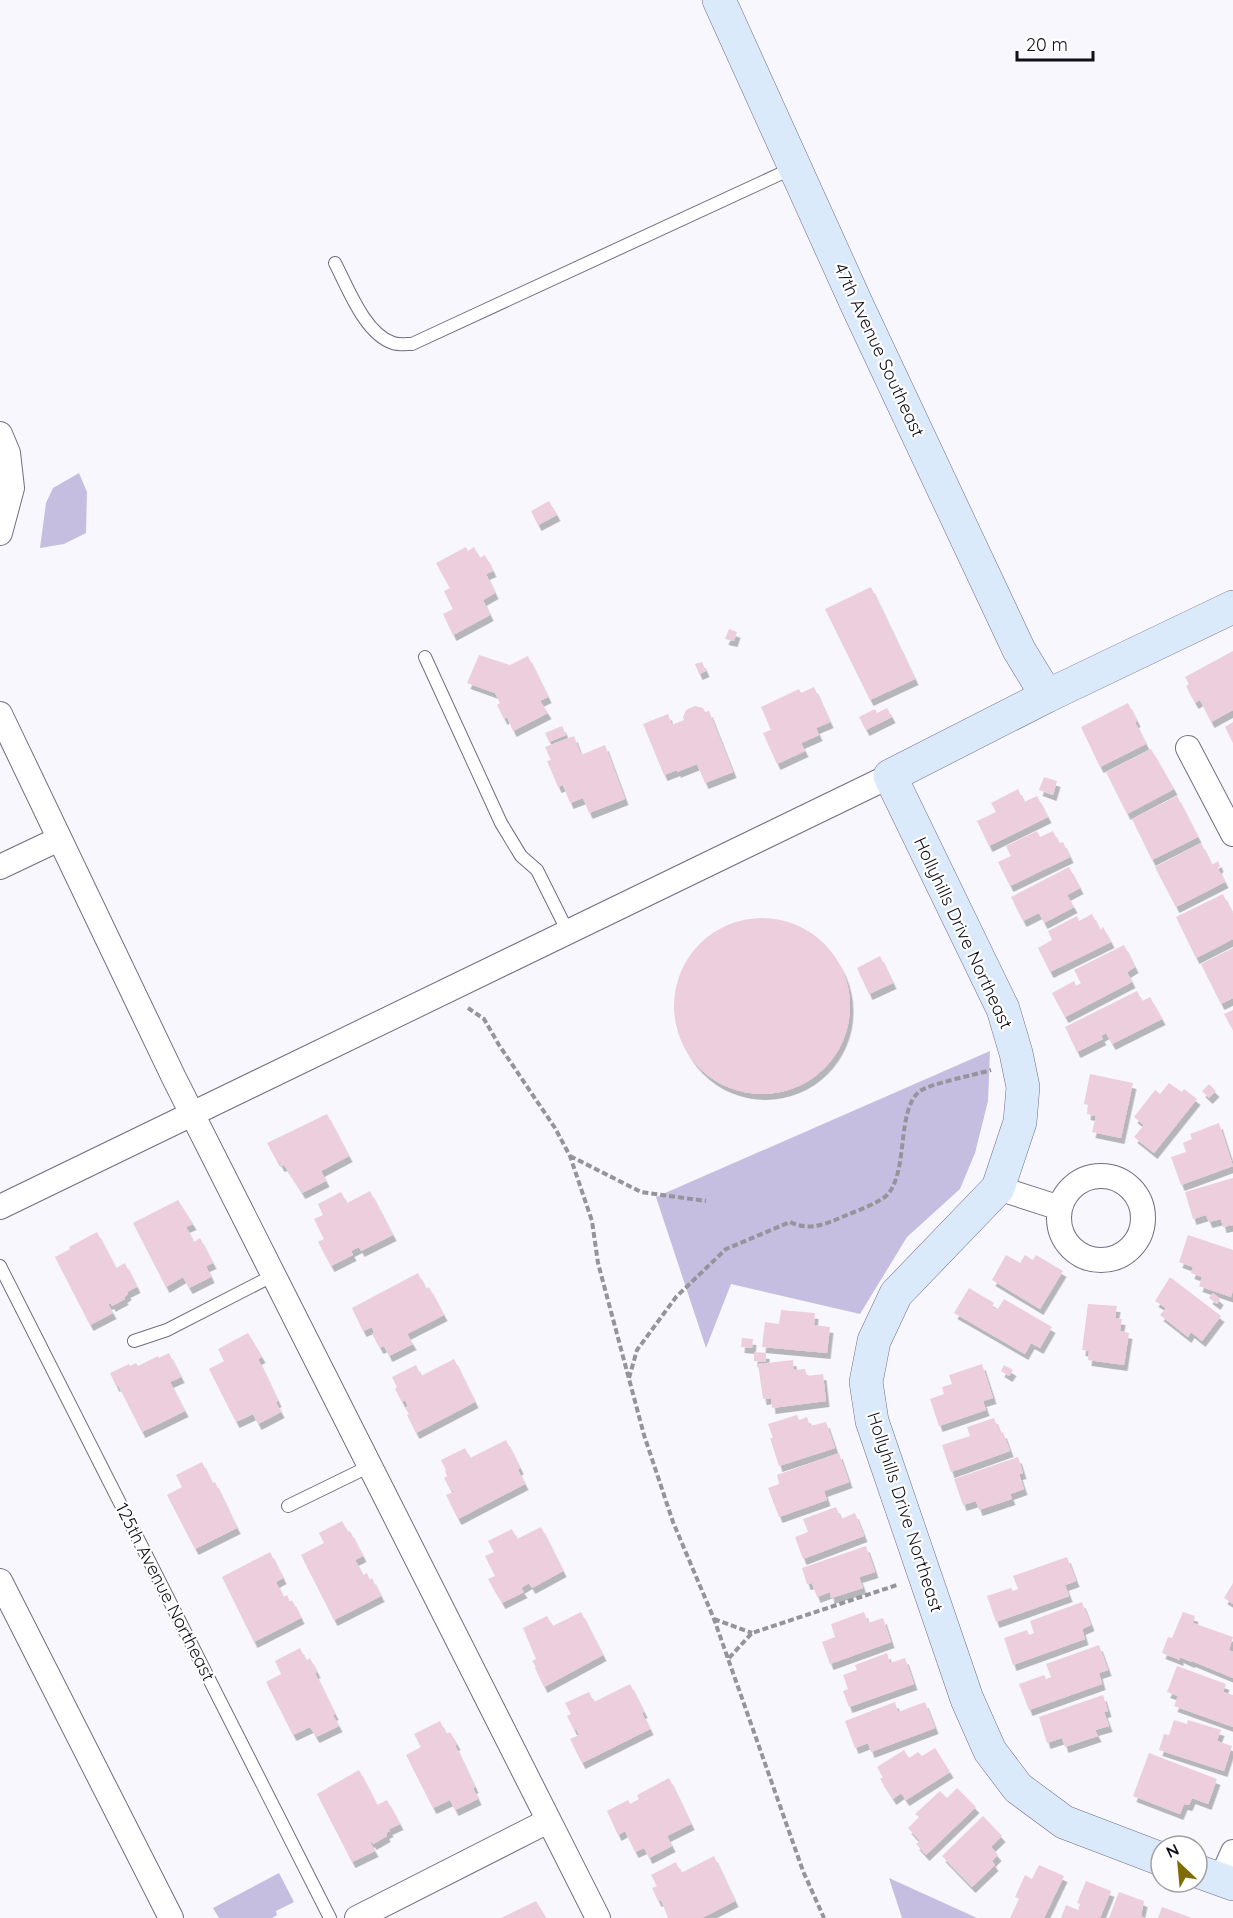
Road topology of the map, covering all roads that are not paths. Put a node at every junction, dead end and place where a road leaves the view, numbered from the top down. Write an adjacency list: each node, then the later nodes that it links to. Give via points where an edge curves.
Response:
1 (719, 0): 2 (street, 47th Avenue Southeast)
2 (794, 168): 3 (lane, via 412,344 394,344 368,324); 8 (street, 47th Avenue Southeast, via 1019,651)
3 (335, 263)
4 (0, 434): 5 (street, via 8,453 12,488)
5 (0, 532)
6 (1233, 607): 8 (street)
7 (425, 657): 15 (lane, via 501,823 521,856 537,870)
8 (1047, 696): 11 (street)
9 (0, 714): 13 (street)
10 (1188, 748): 12 (street)
11 (890, 776): 15 (street); 17 (street, Hollyhills Drive Northeast, via 1003,1009 1018,1063 1023,1087 1020,1122)
12 (1233, 834)
13 (59, 840): 14 (street); 16 (street)
14 (0, 867)
15 (568, 932): 16 (street)
16 (192, 1114): 18 (street); 21 (street)
17 (998, 1188): 19 (street); 27 (street, Hollyhills Drive Northeast, via 896,1294 874,1341 866,1382 872,1420 967,1699 990,1751 1018,1788 1064,1822)
18 (0, 1207)
19 (1060, 1208)
20 (0, 1266): 29 (lane, 125th Avenue Northeast)
21 (274, 1275): 22 (lane, via 167,1330); 23 (street)
22 (134, 1341)
23 (370, 1466): 24 (lane); 26 (street)
24 (288, 1506)
25 (0, 1581): 28 (street)
26 (548, 1821): 30 (street); 31 (street)
27 (1149, 1854)
28 (171, 1918)
29 (330, 1918)
30 (357, 1918)
31 (598, 1918)

